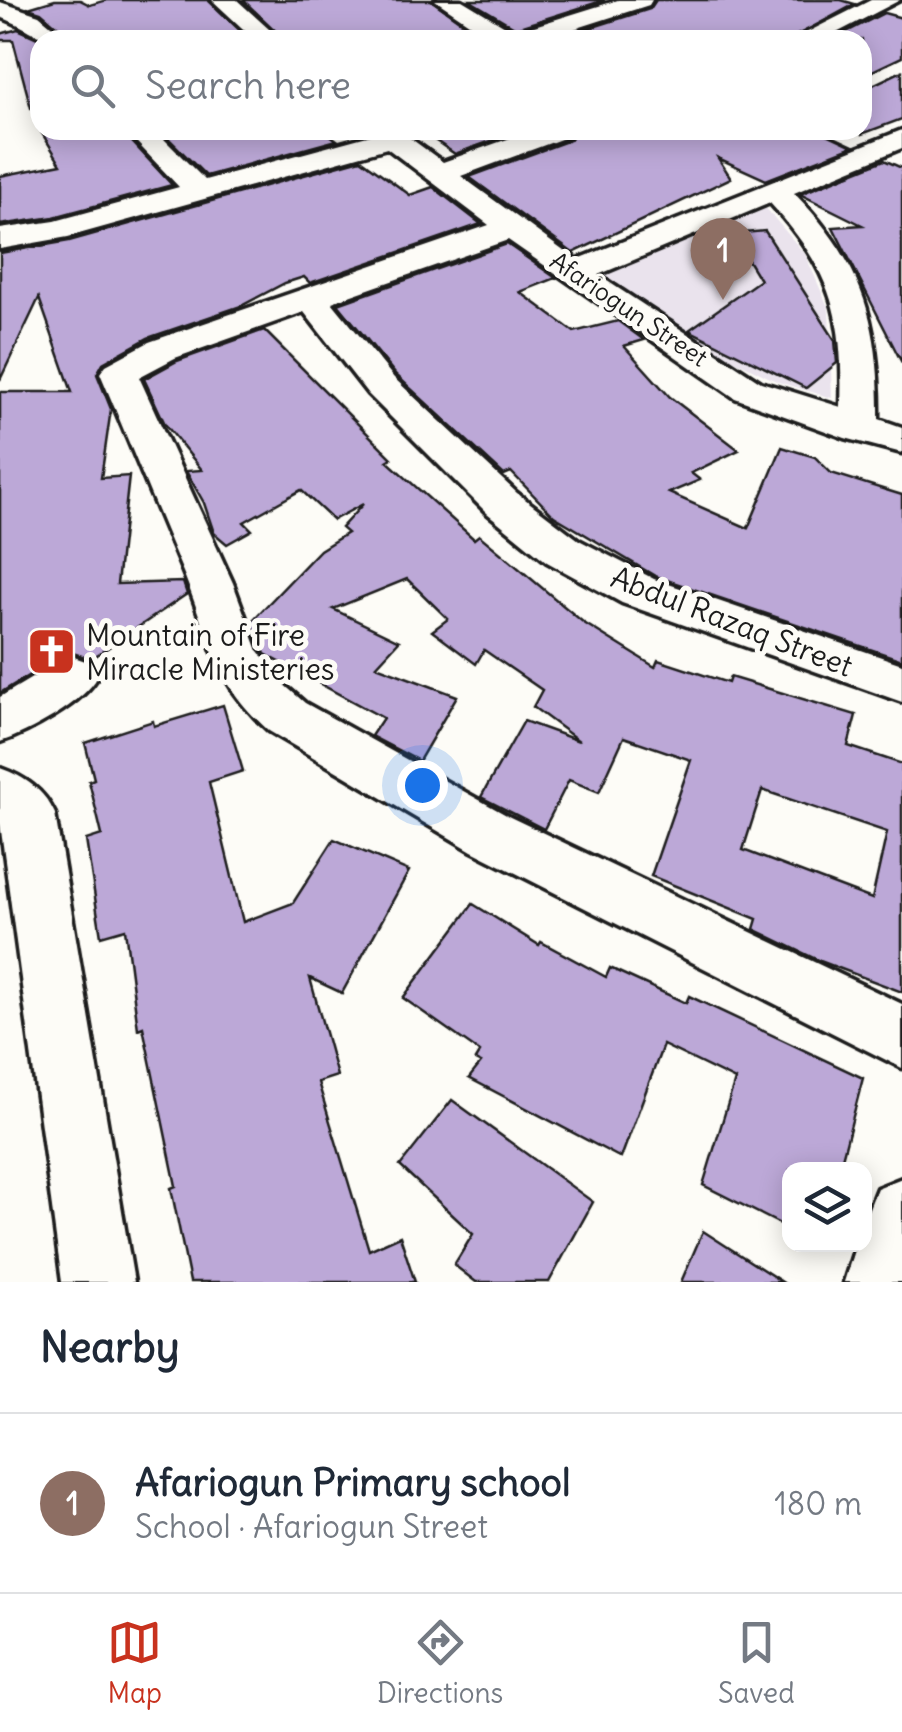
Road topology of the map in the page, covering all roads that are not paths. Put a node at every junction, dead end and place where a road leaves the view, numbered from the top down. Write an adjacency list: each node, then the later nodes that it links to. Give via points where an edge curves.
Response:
1 (223, 0): 7 (street)
2 (446, 0): 8 (street)
3 (641, 0): 9 (street)
4 (888, 0): 10 (street)
5 (0, 9): 6 (street)
6 (44, 30)
7 (258, 30)
8 (496, 30)
9 (545, 30)
10 (825, 30)
11 (149, 140): 17 (street)
12 (366, 140): 17 (street)
13 (394, 140): 16 (street, Afariogun Street)
14 (532, 140): 16 (street)
15 (899, 142): 18 (street)
16 (438, 174): 19 (street, Afariogun Street)
17 (198, 190): 20 (street)
18 (776, 191): 21 (street); 23 (street, via 823,244 850,300 862,356)
19 (511, 228): 21 (street, Afariogun Street); 22 (street)
20 (0, 239)
21 (573, 273): 23 (street, Afariogun Street, via 748,390)
22 (312, 299): 26 (street, Abdul Razaq Street, via 381,386 563,551 638,591); 29 (street, via 162,350 120,373 236,658 264,697 286,718 491,834)
23 (860, 428): 24 (street, Afariogun Street)
24 (902, 440)
25 (74, 676): 27 (street)
26 (902, 683)
27 (0, 722)
28 (0, 791): 31 (street, via 28,814)
29 (902, 1037)
30 (902, 1213): 32 (street)
31 (98, 1282)
32 (880, 1282)

